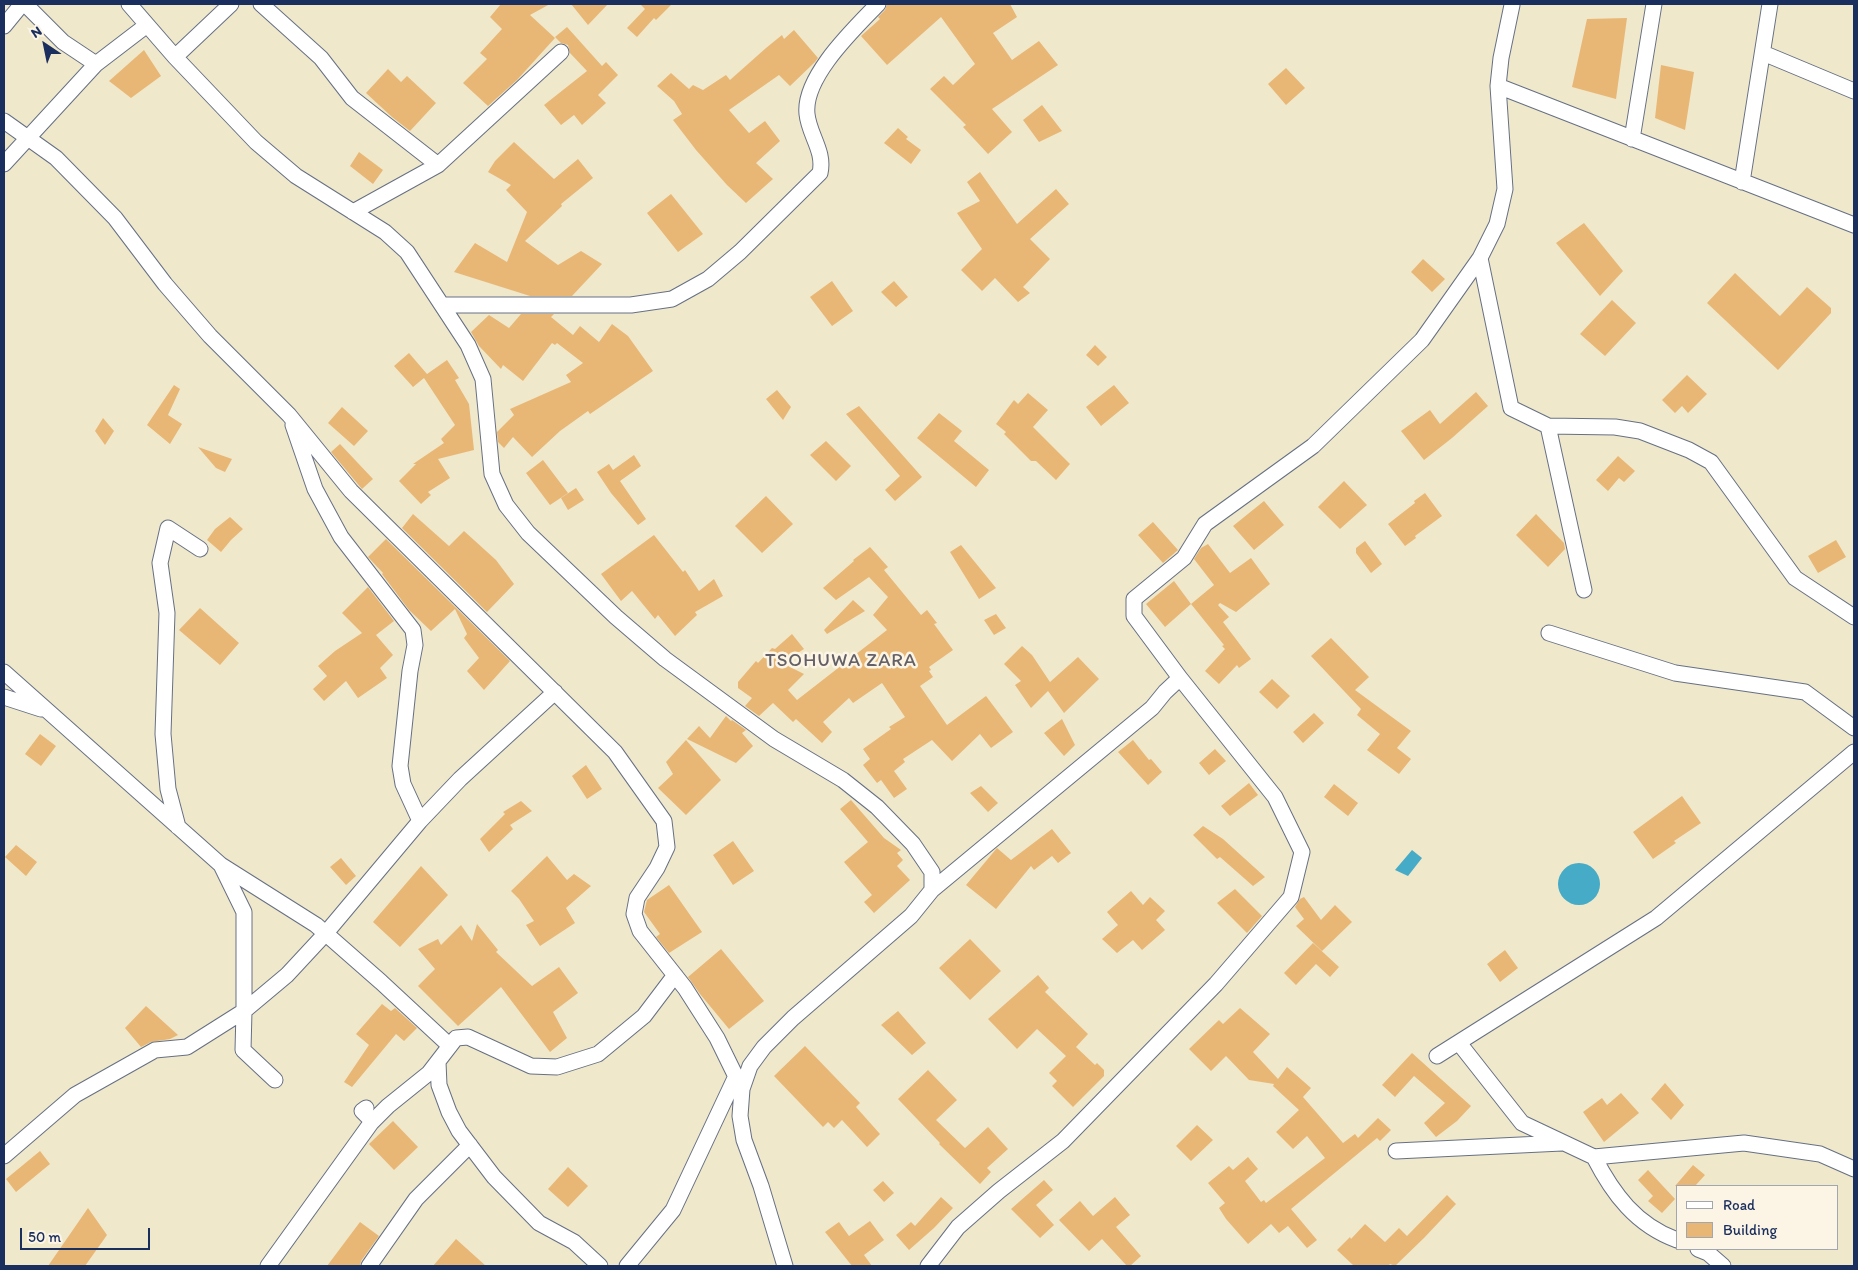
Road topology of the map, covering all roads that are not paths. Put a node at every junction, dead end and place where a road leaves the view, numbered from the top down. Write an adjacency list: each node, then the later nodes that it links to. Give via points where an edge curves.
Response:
1 (24, 4): 10 (street); 14 (street, via 63,42)
2 (129, 4): 9 (street)
3 (231, 4): 13 (street)
4 (261, 4): 21 (street, via 321,58 352,98)
5 (878, 4): 26 (street, via 832,53 812,86 807,114 821,157 820,173 708,279 672,299 631,305)
6 (1508, 4): 15 (street)
7 (1654, 4): 19 (street)
8 (1770, 4): 12 (street)
9 (147, 25): 13 (street); 14 (street)
10 (4, 26)
11 (561, 52): 21 (street)
12 (1763, 53): 16 (street); 22 (street)
13 (175, 57): 23 (street, via 256,142 296,176)
14 (96, 64): 18 (street)
15 (1498, 86): 19 (street); 25 (street, via 1505,189 1497,224)
16 (1854, 90)
17 (4, 121): 18 (street)
18 (27, 138): 20 (street); 27 (street, via 56,158 115,218 210,336)
19 (1632, 139): 22 (street)
20 (4, 164)
21 (438, 165): 23 (street)
22 (1742, 182): 24 (street)
23 (353, 212): 26 (street, via 407,252)
24 (1854, 225)
25 (1480, 258): 28 (street, via 1511,408); 34 (street, via 1422,340 1313,446 1205,524 1184,558 1134,599 1134,616)
26 (443, 305): 43 (street, via 468,345 483,379 492,474 506,505 528,533 665,659 774,739 843,780 877,807 913,844 932,872)
27 (289, 415): 35 (street, via 352,491); 40 (street, via 315,489 341,537 412,630 415,645 400,766 403,784)
28 (1548, 426): 30 (street); 31 (street, via 1615,427 1640,431 1711,462 1796,578)
29 (200, 549): 41 (street, via 168,528 160,563 166,613 163,734 168,789)
30 (1584, 590)
31 (1854, 617)
32 (1549, 633): 38 (street, via 1675,673 1805,692)
33 (4, 672): 37 (street)
34 (1180, 678): 43 (street, via 1152,708); 68 (street, via 1275,797 1302,852 1291,897 1216,984 1063,1141 958,1227)
35 (555, 692): 40 (street, via 460,779); 45 (street, via 615,752 664,821 666,846 657,868 637,898 634,914 640,931)
36 (4, 697): 37 (street)
37 (47, 711): 41 (street)
38 (1854, 728)
39 (1854, 752): 47 (street, via 1656,918)
40 (420, 821): 44 (street)
41 (178, 827): 42 (street)
42 (221, 865): 44 (street); 46 (street, via 244,912)
43 (932, 890): 52 (street, via 904,923 764,1047)
44 (326, 933): 46 (street, via 287,976); 48 (street)
45 (675, 975): 48 (street, via 644,1016 598,1054 557,1067 532,1066 468,1037 456,1038); 52 (street, via 717,1038)
46 (244, 1011): 51 (street, via 243,1050); 58 (street, via 187,1048 155,1050 74,1095)
47 (1459, 1043): 49 (street); 55 (street, via 1522,1124)
48 (450, 1046): 50 (street)
49 (1438, 1056)
50 (438, 1062): 54 (street); 56 (street, via 439,1086 449,1112)
51 (275, 1080)
52 (739, 1083): 66 (street, via 673,1210); 67 (street, via 744,1140)
53 (366, 1108): 54 (street, via 362,1111)
54 (371, 1123): 63 (street)
55 (1564, 1143): 57 (street); 59 (street)
56 (470, 1145): 64 (street, via 416,1199); 65 (street, via 494,1177 539,1223 574,1242)
57 (1396, 1151)
58 (4, 1156)
59 (1594, 1157): 60 (street, via 1744,1143 1820,1154); 61 (street, via 1617,1197 1634,1215)
60 (1854, 1169)
61 (1676, 1240)
62 (1700, 1250): 69 (street)
63 (268, 1266)
64 (369, 1266)
65 (600, 1266)
66 (627, 1266)
67 (785, 1266)
68 (928, 1266)
69 (1723, 1266)

